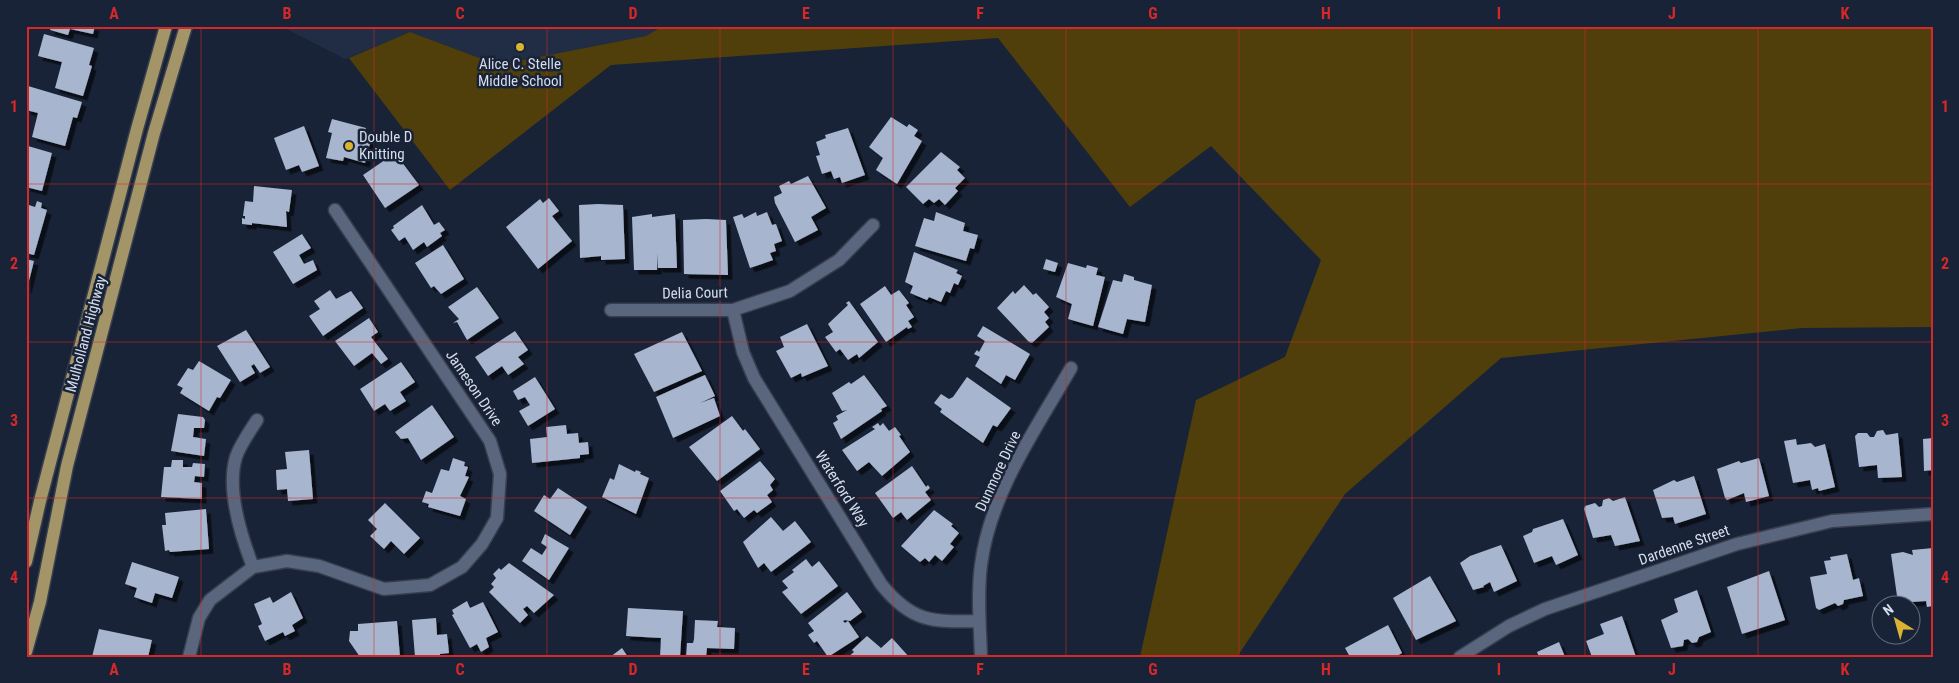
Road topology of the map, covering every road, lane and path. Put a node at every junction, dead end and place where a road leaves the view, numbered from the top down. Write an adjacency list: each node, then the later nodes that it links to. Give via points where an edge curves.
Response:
1 (166, 26): 10 (main road, Mulholland Highway)
2 (186, 26): 13 (main road, Mulholland Highway, via 154,133 67,466 40,602)
3 (335, 210): 11 (street, Jameson Drive, via 490,441 500,474 497,518 482,544 462,567 430,585 384,590 319,566 287,561)
4 (873, 225): 6 (street, Delia Court, via 839,260 790,291)
5 (611, 310): 6 (street, Delia Court)
6 (733, 310): 12 (street, Waterford Way, via 743,352 754,378 881,584 896,602 918,617 948,622)
7 (1071, 368): 12 (street, Dunmore Drive, via 995,509 981,564)
8 (257, 420): 11 (street, via 236,457 234,491 238,528)
9 (1933, 514): 16 (street, Dardenne Street, via 1832,521 1737,544 1545,609 1509,626)
10 (26, 562)
11 (253, 567): 14 (street, Jameson Drive, via 210,600 199,618)
12 (980, 620): 15 (street, Dunmore Drive)
13 (26, 652)
14 (189, 657)
15 (981, 657)
16 (1460, 657)

